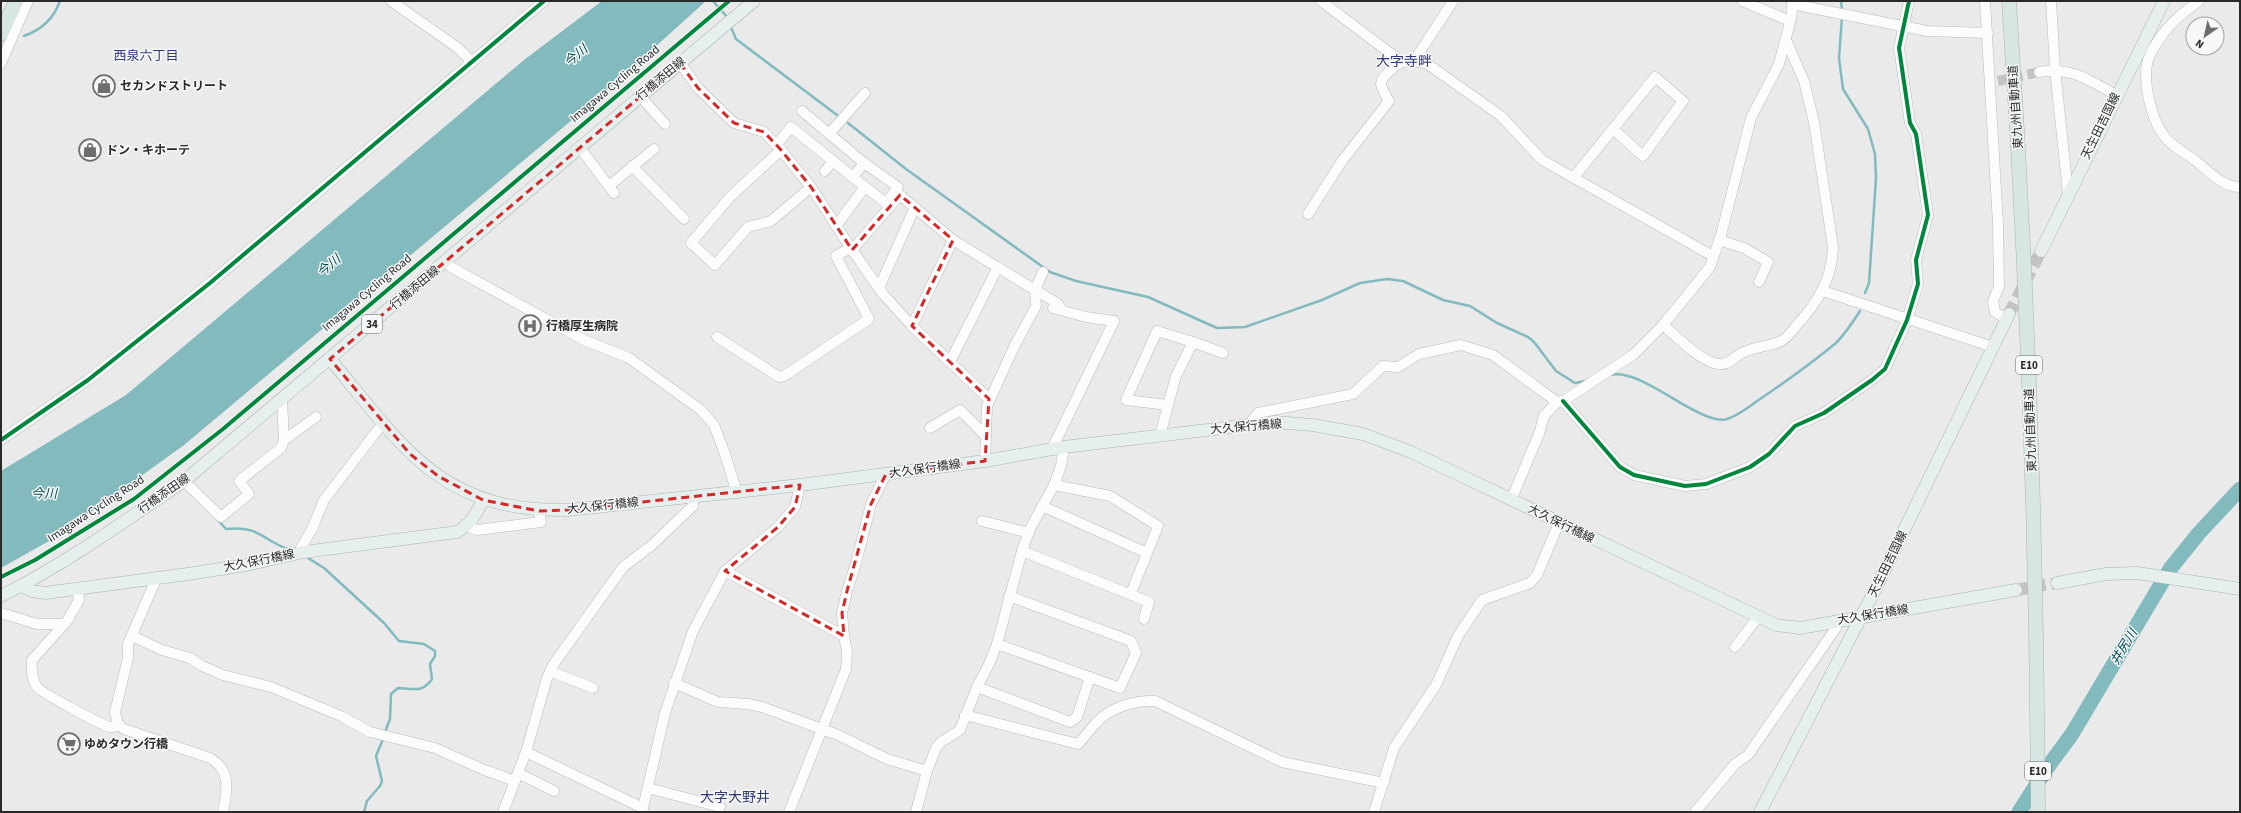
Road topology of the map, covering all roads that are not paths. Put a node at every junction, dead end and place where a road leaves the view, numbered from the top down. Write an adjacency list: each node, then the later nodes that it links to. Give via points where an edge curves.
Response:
1 (16, 1): 19 (highway)
2 (28, 1): 26 (street)
3 (391, 1): 24 (street, via 458,48)
4 (544, 1): 24 (street)
5 (754, 1): 27 (main road, 行橋添田線 / 34)
6 (1321, 1): 25 (street)
7 (1454, 1): 23 (street)
8 (1742, 1): 16 (street)
9 (1909, 1): 17 (street)
10 (1985, 1): 18 (street)
11 (2011, 1): 151 (highway, 東九州自動車道 / E10, via 2029,365 2037,607)
12 (2051, 1): 28 (street)
13 (2164, 1): 21 (main road, 天生田吉国線)
14 (2199, 1): 22 (street, via 2178,18)
15 (1793, 3): 16 (street); 17 (street)
16 (1790, 22): 20 (street)
17 (1903, 26): 18 (street, via 1927,31); 68 (street, via 1899,48 1910,123 1916,134 1928,215 1916,260 1918,284)
18 (1988, 33): 67 (street, via 1994,82 1998,224 1998,286 1993,301 1995,312)
19 (1, 34)
20 (1786, 40): 56 (street, via 1779,64 1751,118); 66 (street, via 1804,81 1814,122 1833,247 1833,260)
21 (2144, 40): 22 (street); 31 (main road, 天生田吉国線)
22 (2154, 47): 49 (street, via 2149,56 2147,82 2151,107 2159,128 2170,143 2207,171 2229,185)
23 (1414, 61): 25 (street); 46 (street, via 1426,63 1501,116 1542,160)
24 (472, 62): 87 (street, via 210,283 88,380)
25 (1402, 62): 52 (street, via 1384,77 1381,83 1389,102 1342,161)
26 (1, 63)
27 (680, 63): 32 (main road, 行橋添田線 / 34); 38 (street, via 698,88 734,123 764,132)
28 (2054, 69): 29 (street); 31 (street, via 2080,75); 50 (street)
29 (2040, 72)
30 (864, 93): 36 (street)
31 (2116, 95): 50 (main road, 天生田吉国線)
32 (640, 96): 34 (street); 37 (main road, 行橋添田線 / 34)
33 (802, 111): 36 (street)
34 (665, 124)
35 (1613, 129): 35 (street, via 1655,77 1683,101 1643,156); 46 (street)
36 (830, 135): 40 (street); 42 (street)
37 (580, 148): 43 (street, via 611,190); 60 (main road, 行橋添田線 / 34)
38 (778, 148): 40 (street, via 791,127); 47 (street); 47 (street, via 730,197 691,243 715,265 748,227 771,221)
39 (654, 149): 43 (street)
40 (819, 150): 41 (street)
41 (833, 161): 44 (street); 45 (street)
42 (864, 163): 45 (street); 48 (street, via 898,187 886,203)
43 (632, 166): 53 (street)
44 (825, 171)
45 (853, 177): 48 (street)
46 (1574, 177): 59 (street)
47 (811, 187): 54 (street)
48 (865, 187): 54 (street)
49 (2240, 187)
50 (2068, 193): 58 (main road, 天生田吉国線)
51 (915, 207): 55 (street); 57 (street, via 900,195); 64 (street)
52 (1308, 214)
53 (684, 219)
54 (836, 226): 57 (street)
55 (954, 240): 61 (street); 70 (street)
56 (1719, 240): 59 (street); 63 (street, via 1744,248 1768,262)
57 (851, 249): 64 (street); 71 (street, via 836,256 869,319 784,376 779,378)
58 (2041, 252)
59 (1713, 256): 69 (street, via 1710,267)
60 (446, 262): 75 (main road, 行橋添田線 / 34); 95 (street, via 584,340 633,361 701,410 714,425)
61 (998, 267): 65 (street); 76 (street)
62 (1043, 272): 65 (street)
63 (1760, 282)
64 (879, 288): 70 (street)
65 (1035, 290): 77 (street, via 1036,306); 89 (street, via 1057,303 1058,309 1114,321)
66 (1823, 291): 68 (street); 69 (street, via 1813,308 1786,338 1741,353 1732,362 1714,363)
67 (2008, 316): 73 (main road, 天生田吉国線)
68 (1907, 320): 73 (street); 79 (street, via 1885,369 1872,380 1824,413 1795,426 1769,454 1750,467 1706,484 1685,486 1634,475 1620,467)
69 (1663, 325): 79 (street, via 1633,355)
70 (912, 326): 76 (street)
71 (717, 337)
72 (1193, 342): 74 (street); 80 (street, via 1176,376); 80 (street, via 1158,331 1126,400)
73 (1993, 348): 120 (main road, 天生田吉国線)
74 (1223, 352)
75 (330, 359): 78 (main road, 行橋添田線 / 34); 82 (main road, 大久保行橋線)
76 (950, 362): 77 (street)
77 (989, 399): 85 (street)
78 (282, 400): 88 (street); 92 (main road, 行橋添田線 / 34)
79 (1560, 401): 83 (street, via 1493,356 1461,345 1419,354 1398,367 1383,366 1353,394 1258,413); 98 (street, via 1544,416)
80 (1168, 405): 86 (street)
81 (316, 417): 88 (street)
82 (383, 423): 97 (main road, 大久保行橋線, via 410,454 432,472 460,490); 106 (street, via 324,500 312,529 300,548)
83 (1249, 425): 86 (main road, 大久保行橋線); 98 (main road, 大久保行橋線, via 1274,422 1313,425 1363,434 1411,452)
84 (930, 428): 85 (street, via 960,410)
85 (986, 436): 90 (street)
86 (1160, 436): 89 (main road, 大久保行橋線)
87 (1, 440)
88 (284, 440): 92 (street, via 281,448 239,481 249,494 221,517)
89 (1058, 448): 90 (main road, 大久保行橋線); 94 (street, via 1061,466)
90 (985, 461): 91 (main road, 大久保行橋線)
91 (886, 474): 93 (main road, 大久保行橋線); 125 (street, via 870,504 842,613)
92 (184, 481): 111 (main road, 行橋添田線 / 34, via 109,532)
93 (800, 485): 95 (main road, 大久保行橋線); 108 (street, via 795,507 778,528)
94 (1054, 485): 99 (street); 107 (street, via 1110,496 1158,526)
95 (737, 493): 96 (main road, 大久保行橋線)
96 (694, 496): 100 (main road, 大久保行橋線); 128 (street, via 693,506 623,567)
97 (483, 500): 100 (main road, 大久保行橋線); 103 (main road)
98 (1511, 500): 102 (main road, 大久保行橋線)
99 (1042, 506): 104 (street); 107 (street)
100 (539, 511): 103 (street, via 541,522 477,530)
101 (982, 521): 104 (street)
102 (1559, 523): 119 (main road, 大久保行橋線); 139 (street, via 1537,575 1530,583 1482,600 1458,636 1436,685 1394,748)
103 (467, 526): 106 (main road, 大久保行橋線, via 457,532)
104 (1029, 533): 105 (street)
105 (1022, 551): 115 (street); 117 (street)
106 (304, 552): 109 (main road, 大久保行橋線, via 246,565)
107 (1147, 554): 115 (street)
108 (725, 571): 125 (street); 130 (street, via 694,631)
109 (157, 577): 112 (main road, 大久保行橋線); 124 (street)
110 (2057, 583): 113 (main road, via 2106,574 2136,573)
111 (21, 586): 112 (main road, 大久保行橋線, via 45,593); 116 (main road, 行橋添田線 / 34)
112 (78, 588): 123 (street, via 79,600)
113 (2240, 589)
114 (2016, 590): 120 (main road, 大久保行橋線)
115 (1131, 593): 121 (street, via 1149,602)
116 (1, 596)
117 (1009, 596): 126 (street); 129 (street, via 1131,641 1136,653 1120,688)
118 (1, 613): 123 (street, via 37,624)
119 (1758, 617): 122 (main road, 大久保行橋線, via 1776,625 1800,628); 127 (street)
120 (1861, 618): 122 (main road, 大久保行橋線); 150 (main road, 天生田吉国線)
121 (1144, 619)
122 (1834, 621): 149 (street, via 1836,628 1748,755 1735,764)
123 (64, 624): 134 (street, via 32,660 31,667 37,688 109,727)
124 (132, 636): 134 (street, via 128,644 128,658 116,712); 138 (street, via 162,650 190,658 223,675 271,687 341,716 370,732 435,748 482,769)
125 (844, 636): 135 (street, via 847,652 846,669)
126 (997, 644): 129 (street); 131 (street)
127 (1735, 647)
128 (550, 672): 132 (street); 136 (street)
129 (1090, 677): 131 (street, via 1077,717 1070,722)
130 (674, 683): 135 (street, via 718,702 748,704); 140 (street)
131 (977, 687): 133 (street)
132 (593, 688)
133 (965, 715): 137 (street, via 960,730 936,748); 139 (street, via 1078,744 1098,721 1122,706 1142,700 1155,701 1282,762)
134 (119, 726): 144 (street, via 218,763 226,777)
135 (821, 729): 137 (street, via 887,759); 146 (street)
136 (526, 752): 138 (street); 143 (street)
137 (927, 771): 147 (street)
138 (517, 777): 141 (street); 145 (street)
139 (1384, 783): 148 (street)
140 (648, 788): 142 (street); 143 (street)
141 (554, 791)
142 (720, 807)
143 (643, 810)
144 (223, 812)
145 (503, 812)
146 (789, 812)
147 (916, 812)
148 (1374, 812)
149 (1695, 812)
150 (1760, 812)
151 (2038, 812)

